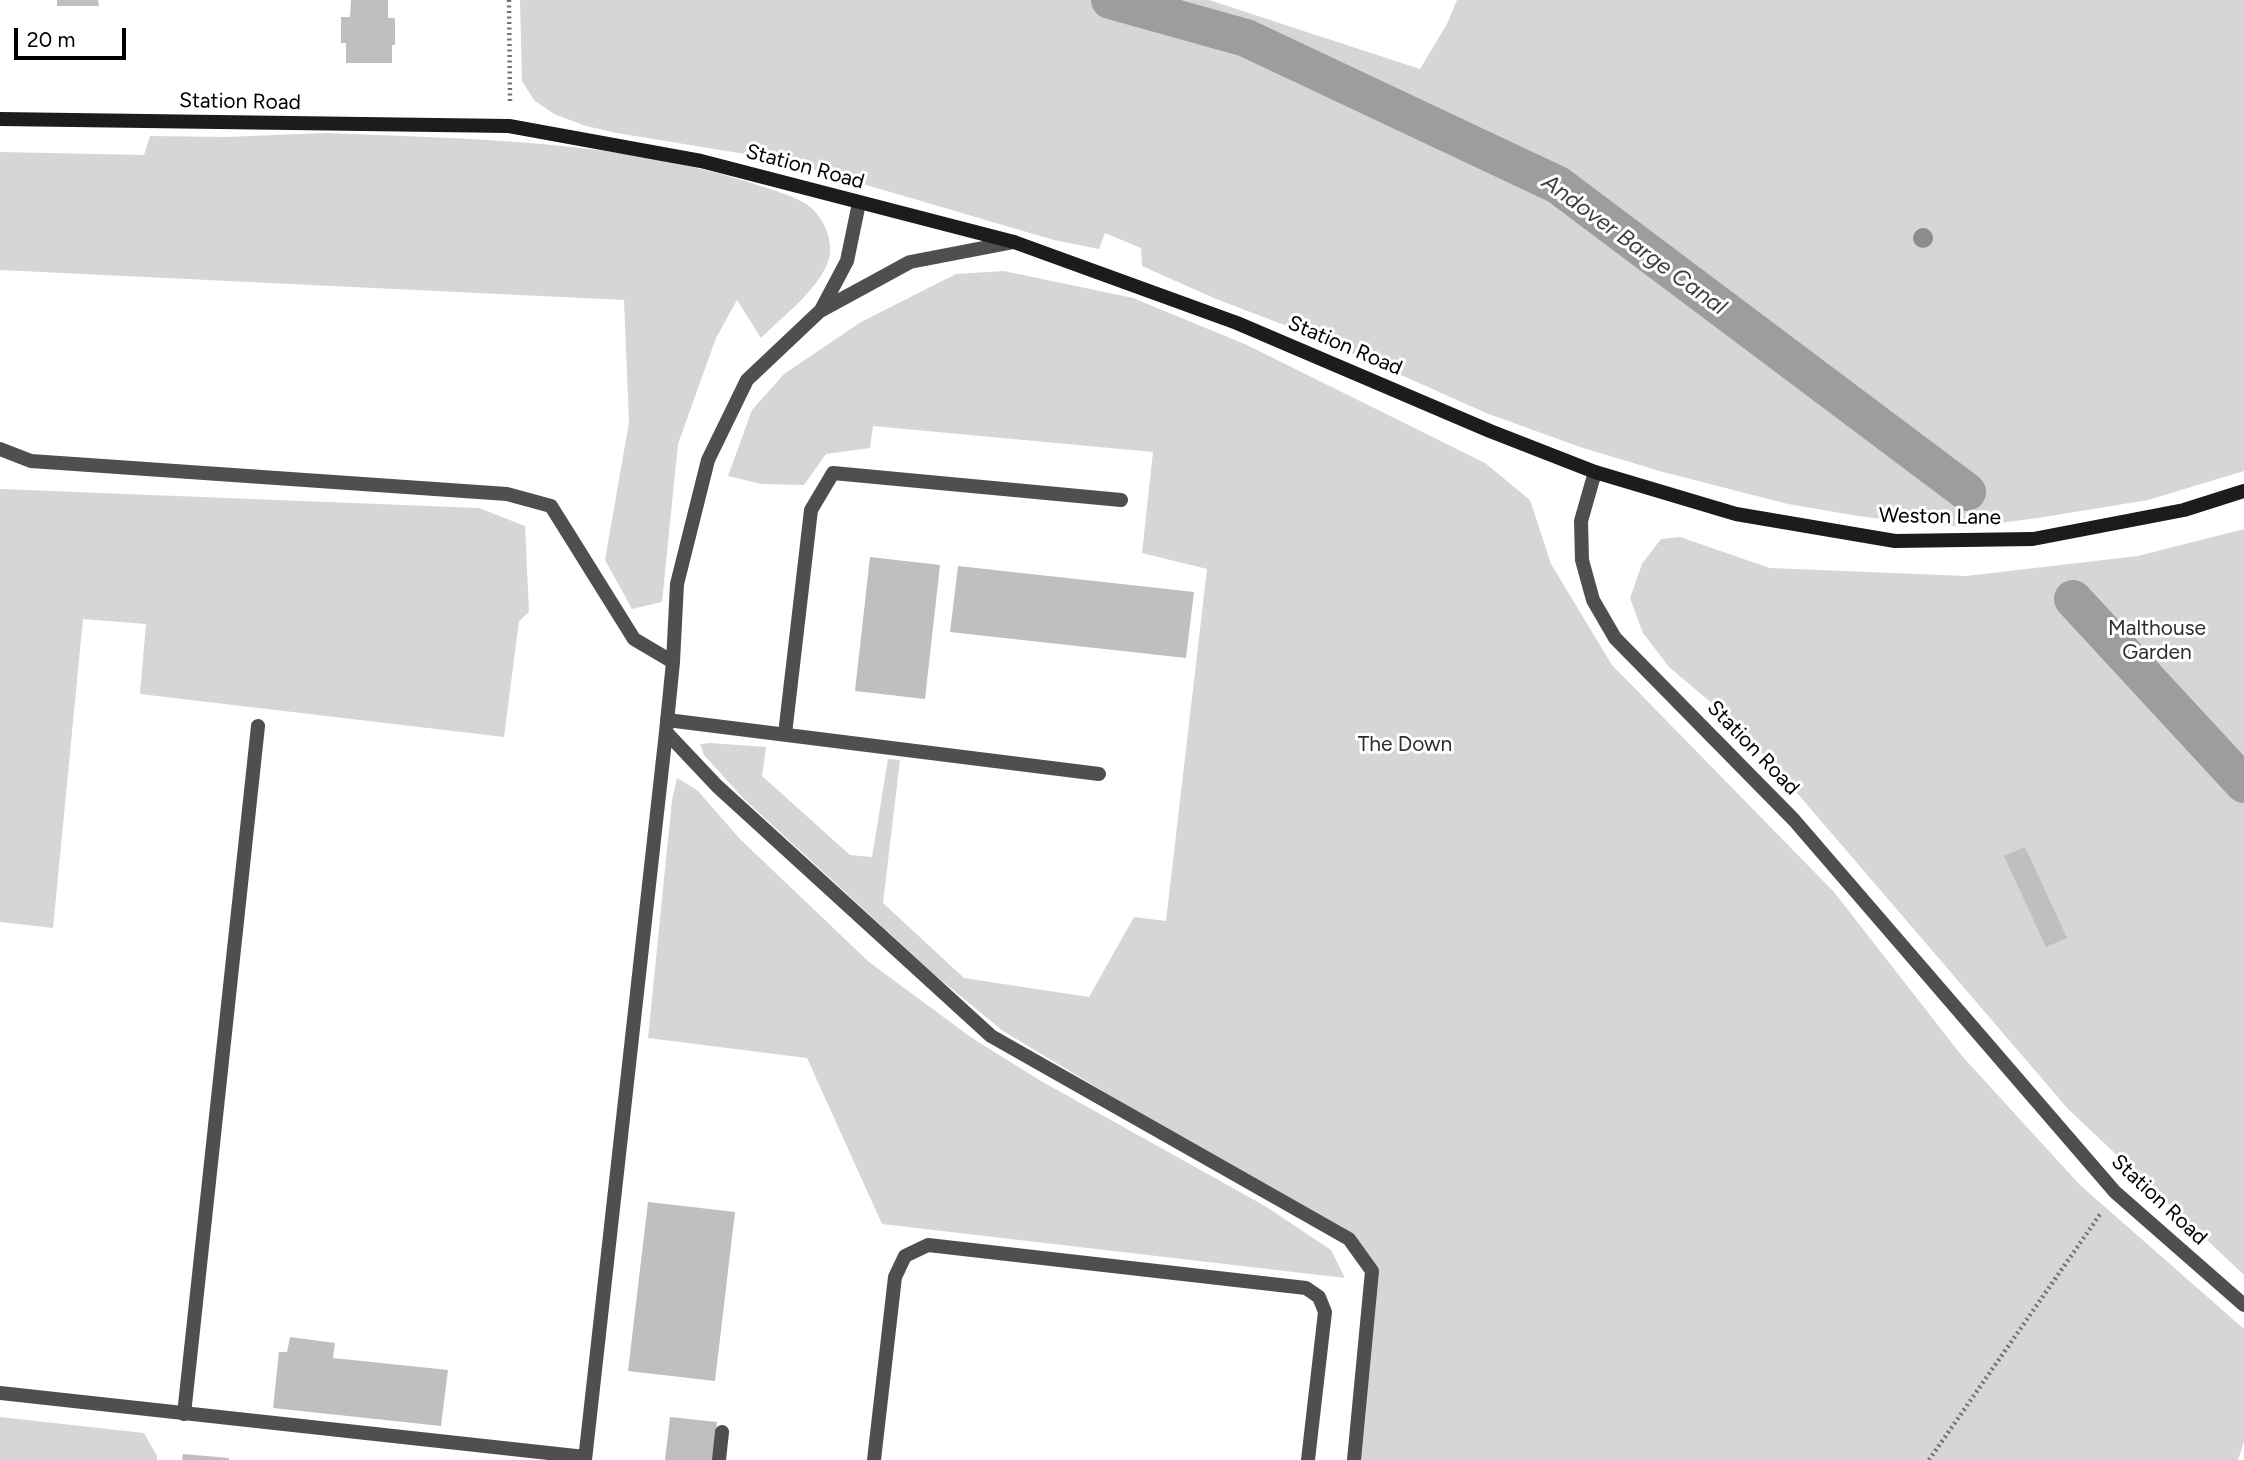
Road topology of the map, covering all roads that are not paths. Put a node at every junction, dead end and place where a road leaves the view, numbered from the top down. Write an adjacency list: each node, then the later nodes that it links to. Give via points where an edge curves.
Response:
1 (0, 119): 2 (street, Station Road, via 509,126 701,161)
2 (859, 203): 3 (street, Station Road); 4 (street, via 847,261)
3 (1014, 242): 4 (street, via 910,262); 6 (street, Station Road, via 1237,323)
4 (820, 311): 9 (street, via 747,380 708,460 677,584)
5 (0, 449): 9 (street, via 31,461 508,494 551,506 634,639)
6 (1595, 472): 7 (street, Weston Lane, via 1736,514 1895,541 2034,539 2184,510); 14 (street, Station Road, via 1581,520 1582,560 1593,600 1615,638 1794,820 2115,1192)
7 (2244, 491)
8 (1121, 500): 12 (street, via 833,473 811,510)
9 (673, 662): 11 (street)
10 (258, 726): 16 (street)
11 (666, 726): 12 (street); 18 (street); 22 (street, via 717,786 991,1036 1349,1239 1372,1271)
12 (785, 734): 13 (street)
13 (1099, 775)
14 (2244, 1306)
15 (0, 1394): 16 (street)
16 (184, 1414): 18 (street)
17 (722, 1432): 19 (street)
18 (585, 1459)
19 (719, 1460)
20 (874, 1460): 21 (street, via 895,1277 905,1255 928,1245 1307,1288 1319,1297 1325,1312)
21 (1308, 1460)
22 (1354, 1460)

